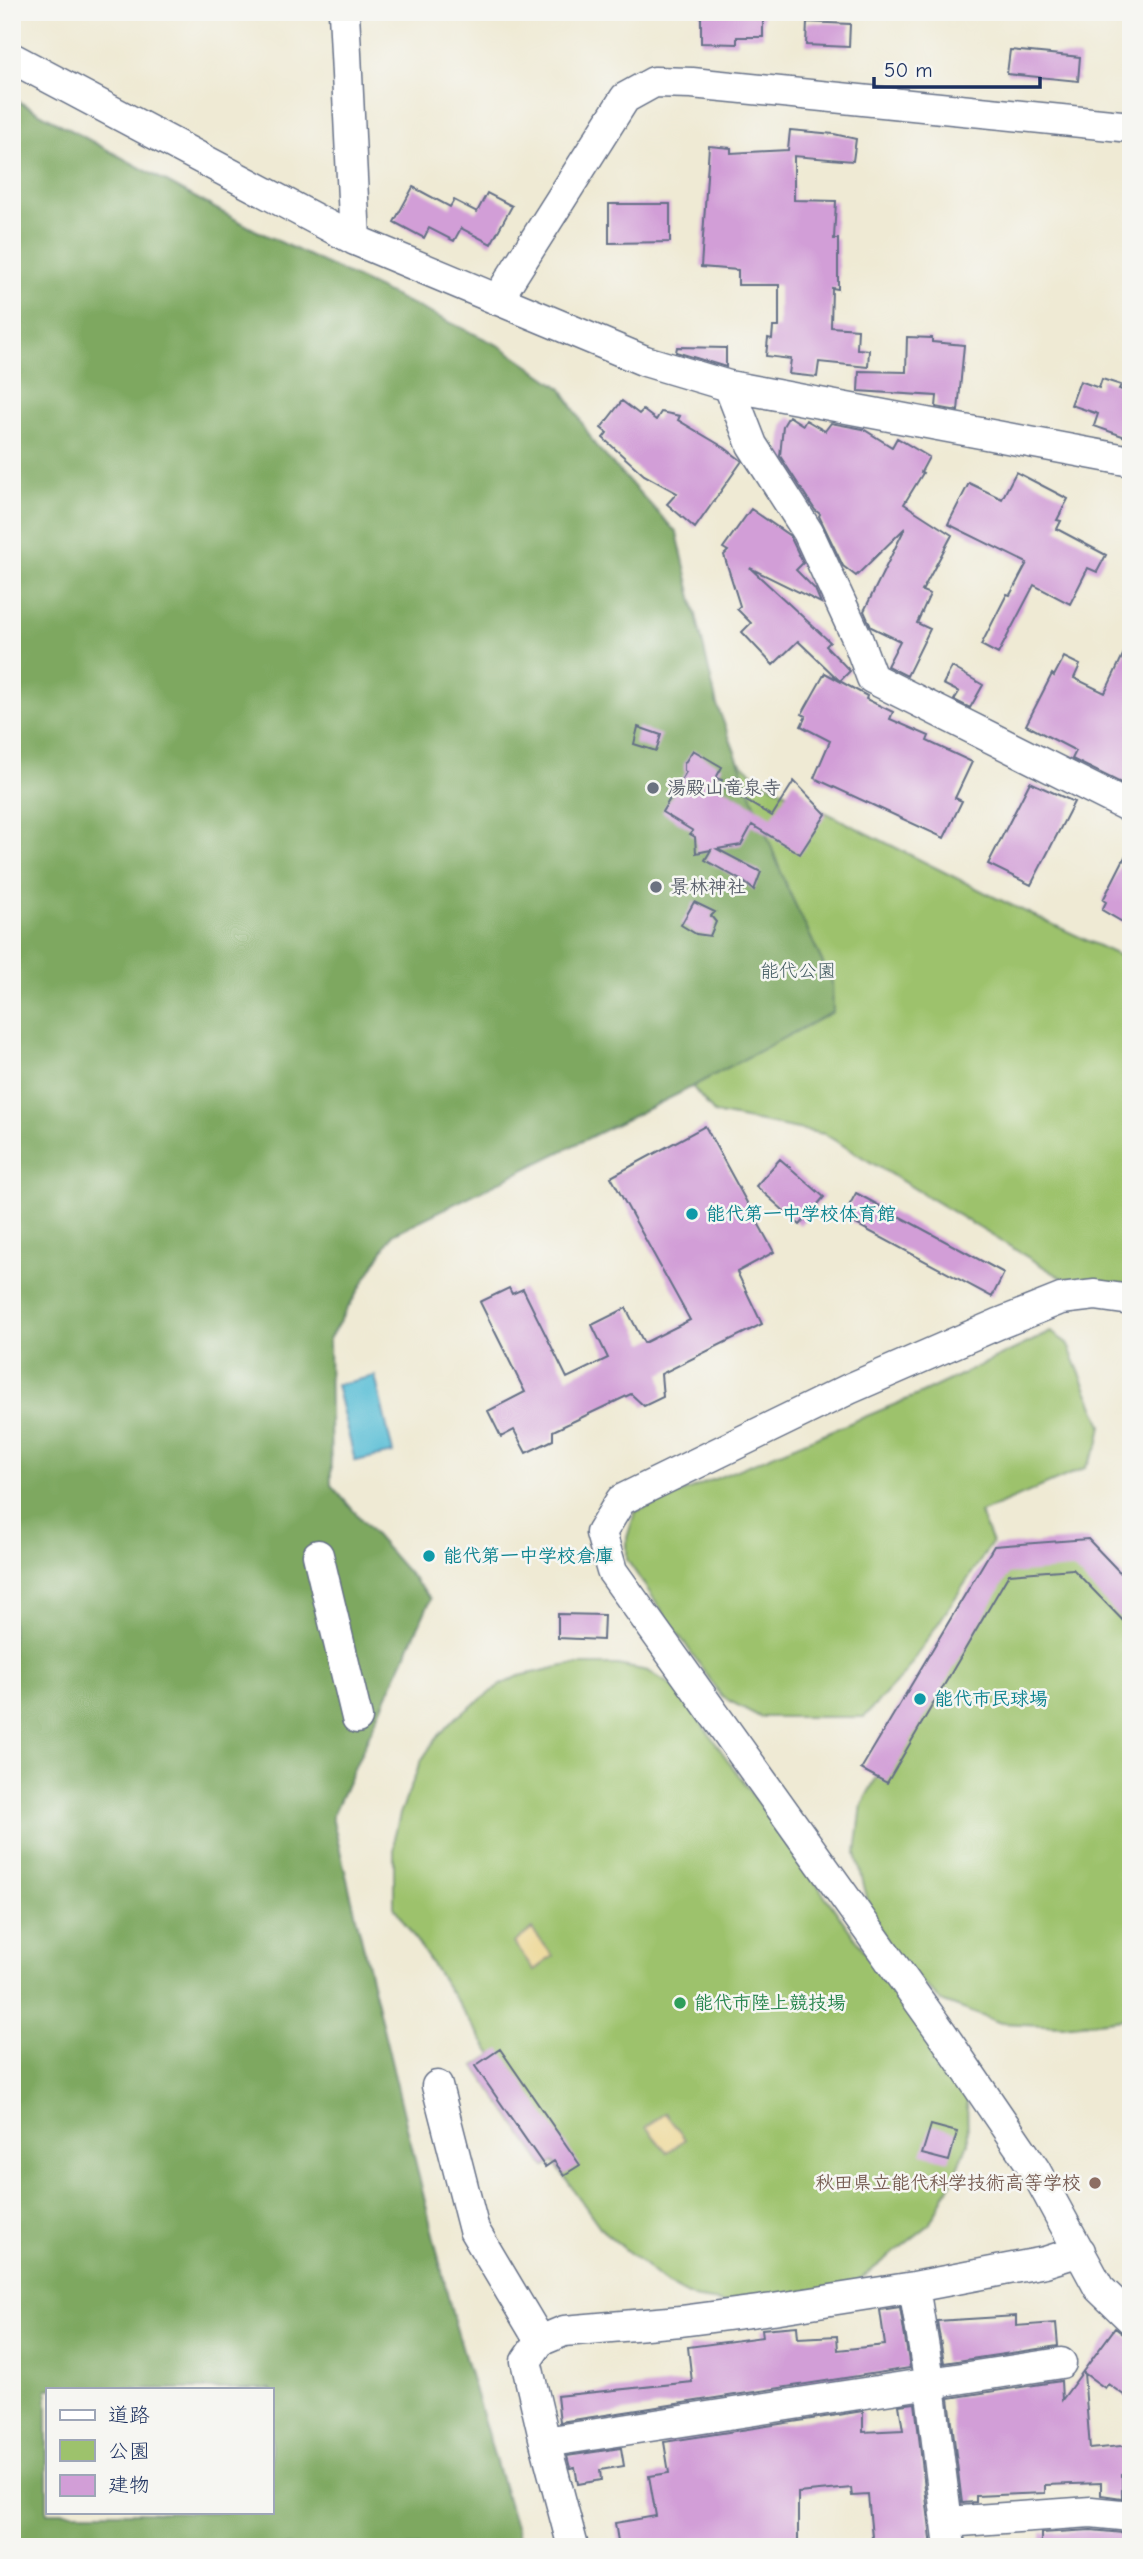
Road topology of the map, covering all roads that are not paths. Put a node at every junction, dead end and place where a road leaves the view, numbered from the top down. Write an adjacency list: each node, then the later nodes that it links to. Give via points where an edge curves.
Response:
1 (344, 12): 4 (street)
2 (12, 58): 4 (street)
3 (1131, 127): 5 (street, via 654,82 625,98)
4 (355, 240): 5 (street)
5 (496, 300): 6 (street, via 645,361)
6 (729, 386): 7 (street); 8 (street, via 752,445 808,532 872,678)
7 (1131, 461)
8 (1131, 808)
9 (1131, 1300): 13 (street, via 1094,1295 1061,1299 862,1383 621,1500 601,1533 612,1571 941,2032 1035,2170)
10 (318, 1555): 11 (street)
11 (357, 1718)
12 (437, 2086): 16 (street, via 474,2230)
13 (1080, 2251): 14 (street); 15 (street, via 1099,2288)
14 (914, 2287): 16 (street, via 694,2320 564,2331); 18 (street)
15 (1131, 2319)
16 (540, 2341): 19 (street, via 527,2361)
17 (1060, 2363): 18 (street)
18 (930, 2385): 19 (street); 21 (street)
19 (545, 2442): 22 (street)
20 (1131, 2516): 21 (street, via 1091,2512)
21 (948, 2535)
22 (573, 2547)

